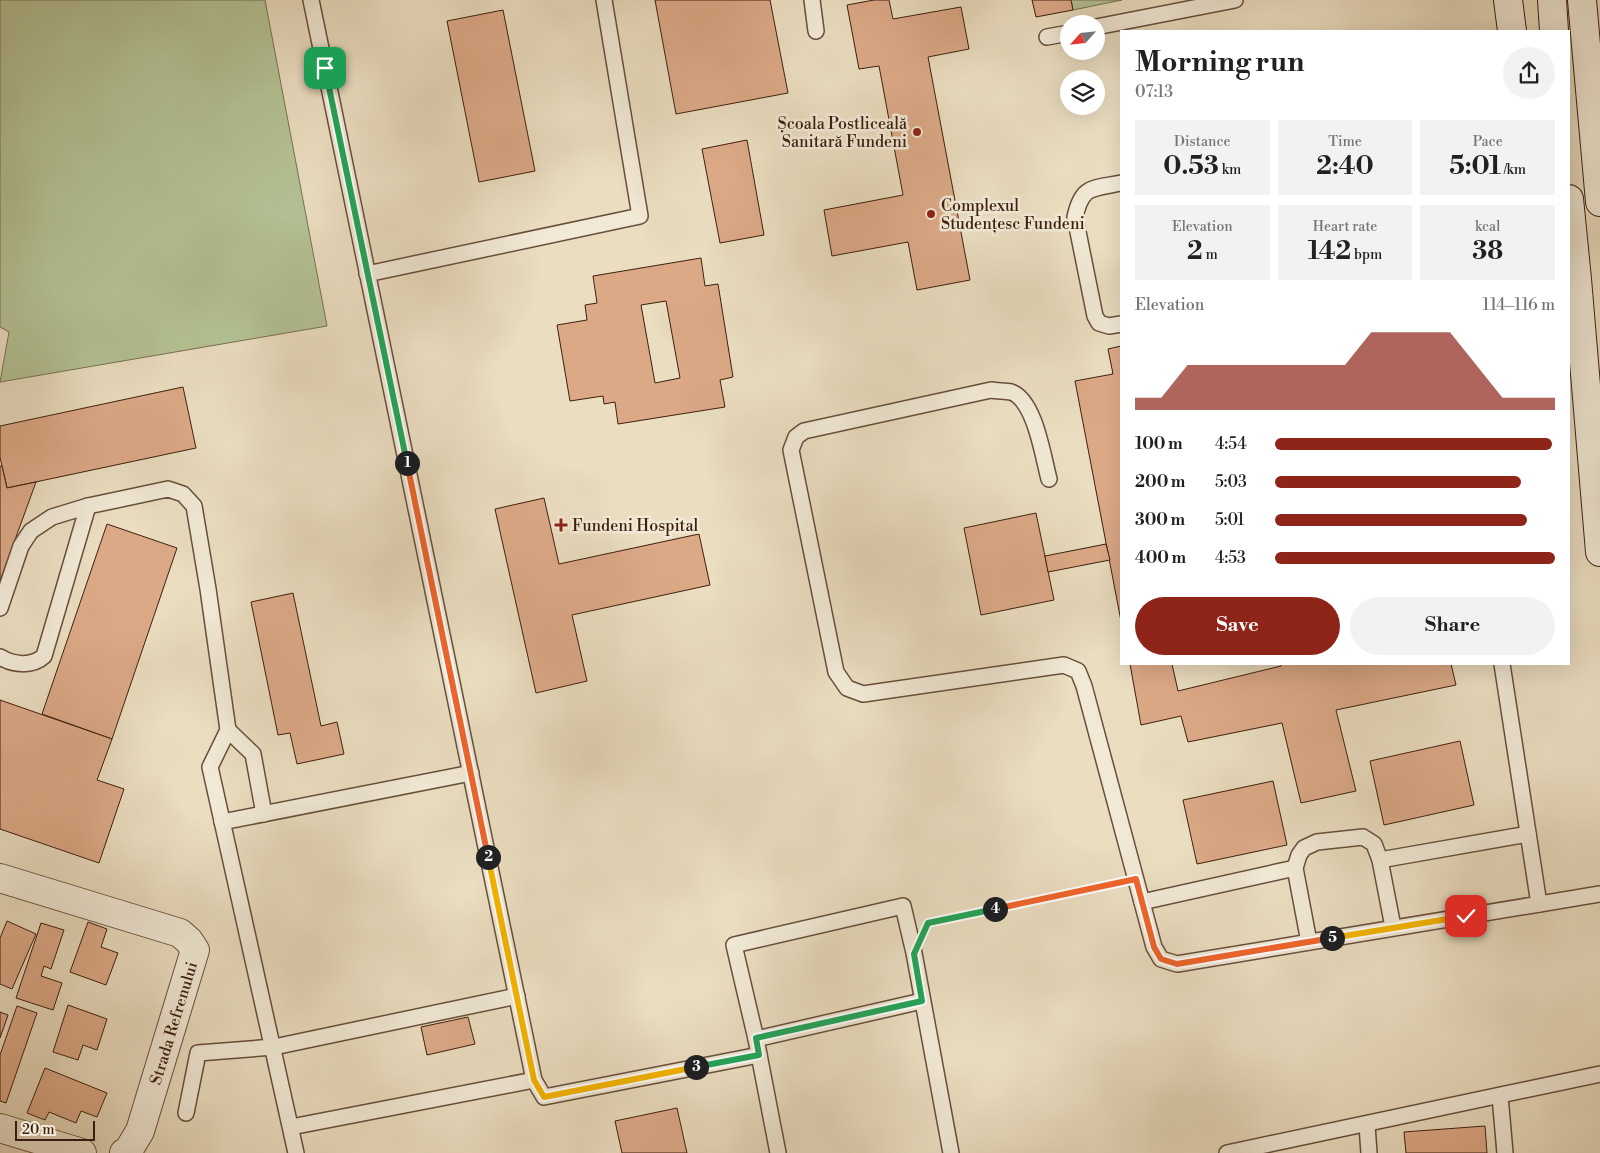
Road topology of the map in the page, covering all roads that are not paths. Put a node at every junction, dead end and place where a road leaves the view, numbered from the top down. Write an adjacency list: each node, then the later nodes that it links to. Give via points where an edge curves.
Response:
1 (311, 0): 18 (lane)
2 (604, 0): 18 (lane, via 640,216)
3 (812, 0): 11 (lane)
4 (1235, 0): 8 (lane)
5 (1508, 0): 9 (main road)
6 (1552, 0): 10 (main road)
7 (1582, 0): 15 (main road)
8 (1105, 26)
9 (1512, 30)
10 (1554, 30)
11 (816, 31)
12 (1060, 35): 13 (lane)
13 (1047, 37)
14 (1120, 183): 19 (lane, via 1089,189 1078,202 1075,217 1096,316 1099,323)
15 (1600, 202)
16 (1570, 207): 17 (main road)
17 (1573, 268): 22 (main road)
18 (368, 274): 27 (lane)
19 (1120, 324)
20 (1049, 479): 35 (lane, via 1033,416 1012,393 991,390 804,431 796,437 790,450 836,672 847,688 862,694 1064,666 1078,672)
21 (88, 506): 23 (lane, via 52,517 32,531 21,546); 24 (lane, via 44,656 28,665); 26 (lane, via 168,489 183,494 194,506)
22 (1600, 552)
23 (0, 608)
24 (0, 657)
25 (1502, 665): 30 (lane)
26 (228, 730): 28 (lane, via 253,754); 29 (lane, via 210,766)
27 (471, 773): 28 (lane); 39 (lane)
28 (264, 814): 29 (lane)
29 (222, 822): 42 (lane)
30 (1528, 834): 31 (lane); 36 (lane)
31 (1380, 860): 32 (lane, via 1374,844 1363,836 1317,842 1304,848); 37 (lane)
32 (1295, 868): 35 (lane); 38 (lane)
33 (0, 878): 51 (main road, Strada Refrenului, via 180,934 190,941 195,950 140,1131)
34 (1600, 894): 36 (lane)
35 (1142, 902): 38 (lane, via 1154,947 1161,959 1177,964)
36 (1539, 904): 37 (lane)
37 (1393, 927): 38 (lane)
38 (1309, 942)
39 (517, 996): 42 (lane); 45 (lane)
40 (922, 1001): 41 (lane); 41 (lane, via 903,906 734,945); 55 (lane)
41 (756, 1038): 43 (lane)
42 (274, 1047): 47 (lane, via 198,1053); 49 (lane)
43 (759, 1055): 45 (lane, via 544,1097); 54 (lane)
44 (1600, 1074): 46 (lane)
45 (534, 1080): 49 (lane)
46 (1500, 1096): 48 (lane); 58 (lane)
47 (186, 1113)
48 (1367, 1125): 56 (lane); 57 (lane)
49 (291, 1127): 53 (lane)
50 (1, 1133): 52 (main road)
51 (126, 1152)
52 (82, 1153)
53 (296, 1153)
54 (778, 1153)
55 (951, 1153)
56 (1227, 1153)
57 (1369, 1153)
58 (1505, 1153)

